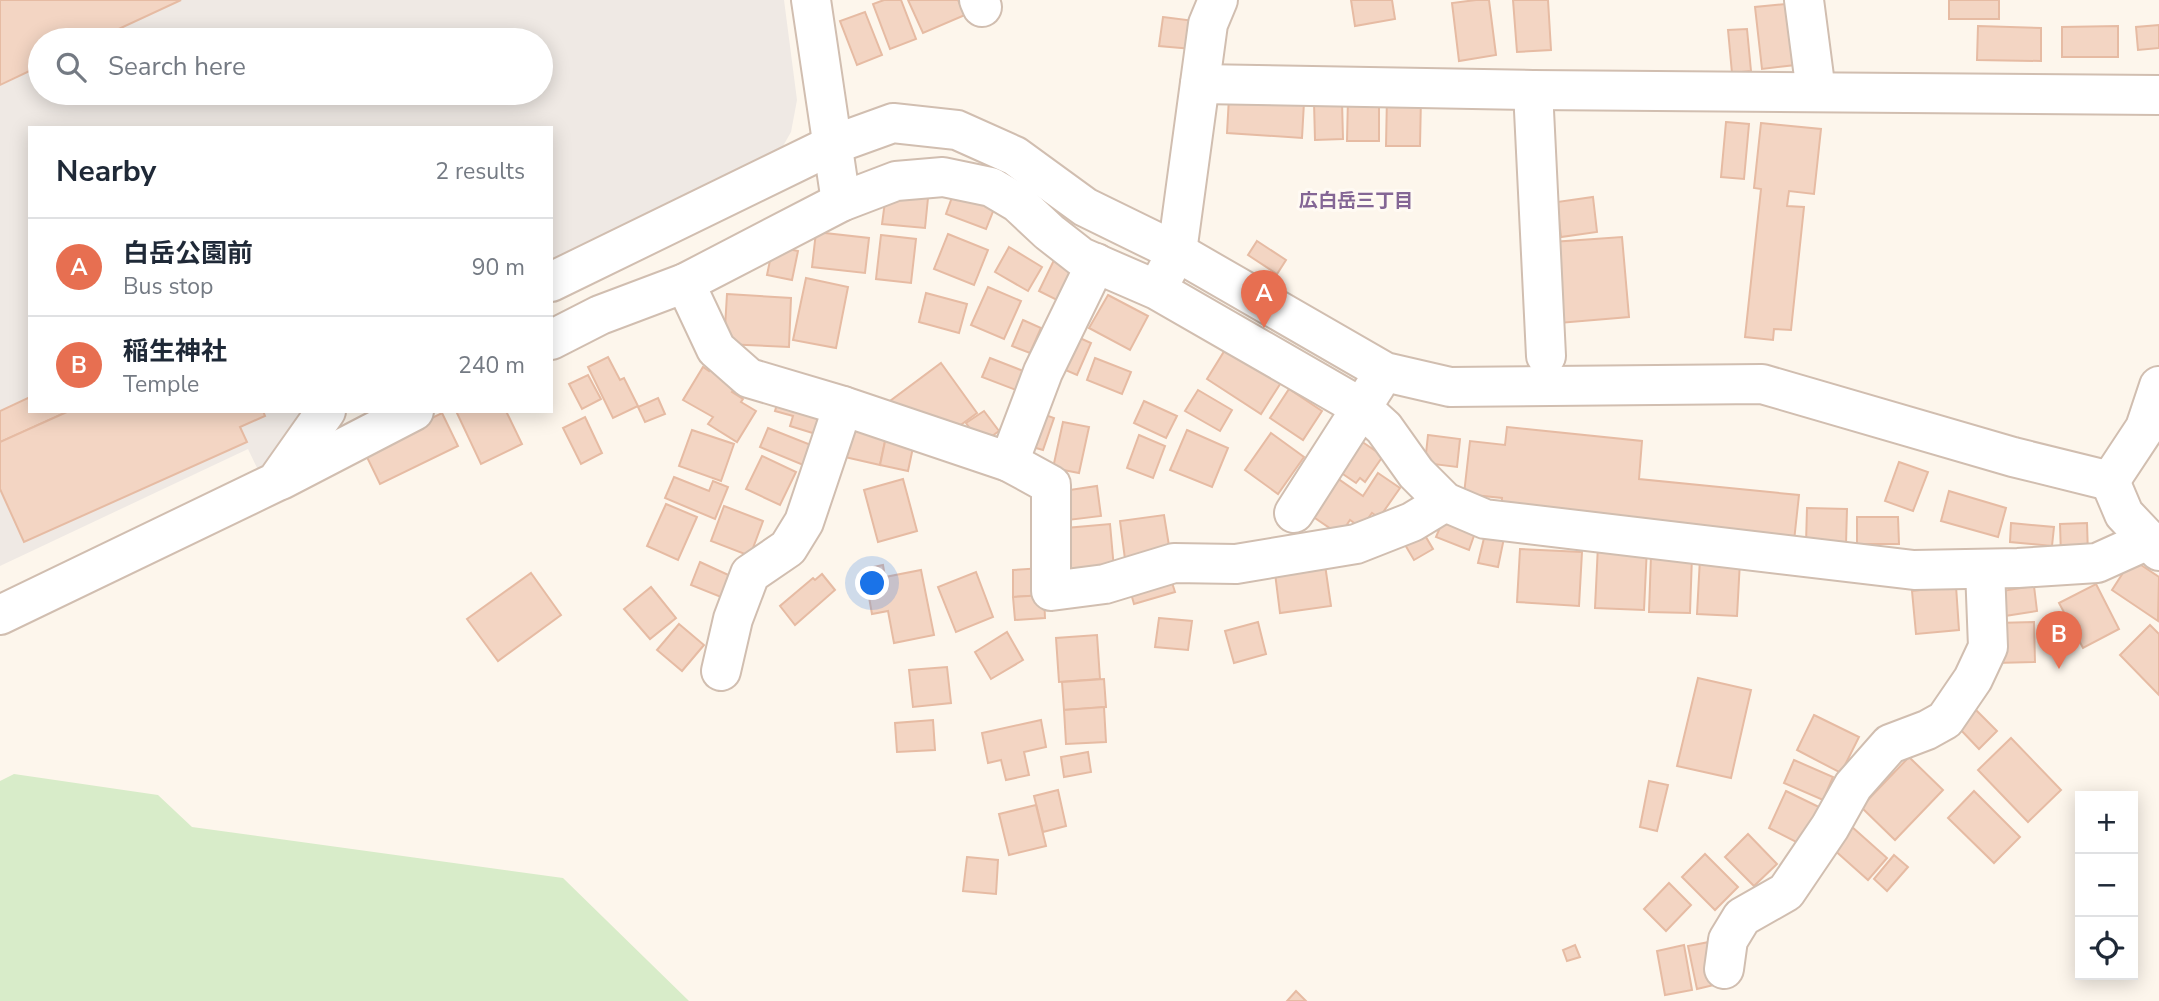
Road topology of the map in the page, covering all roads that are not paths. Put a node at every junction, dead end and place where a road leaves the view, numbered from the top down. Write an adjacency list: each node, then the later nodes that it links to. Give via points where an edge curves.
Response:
1 (811, 0): 8 (street)
2 (1218, 0): 4 (street, via 1208,24)
3 (1804, 0): 6 (street)
4 (1200, 84): 5 (street); 11 (street)
5 (1533, 90): 6 (street); 15 (street)
6 (1816, 92): 7 (street)
7 (2159, 95)
8 (832, 145): 9 (street); 11 (street, via 893,123 957,130 1015,156); 12 (street)
9 (841, 202): 10 (street, via 896,181 943,177 991,187); 13 (street)
10 (1096, 263): 11 (street); 22 (street, via 1043,372)
11 (1166, 273): 16 (street); 19 (street)
12 (553, 281)
13 (685, 283): 14 (street, via 600,315); 18 (street, via 716,349 730,364 749,378)
14 (553, 339)
15 (1546, 356)
16 (1385, 372): 19 (street); 23 (street, via 1450,387 1762,384)
17 (2159, 386): 23 (street, via 2145,428)
18 (843, 406): 22 (street); 30 (street, via 804,522 788,548 750,574)
19 (1362, 408): 25 (street); 26 (street)
20 (325, 413): 24 (street)
21 (410, 413): 24 (street)
22 (1009, 462): 25 (street, via 1051,485 1051,591 1105,584 1174,563 1236,564 1356,544 1412,522)
23 (2110, 481): 27 (street, via 2124,514)
24 (276, 482): 29 (street)
25 (1445, 502): 28 (street, via 1485,519 1914,570)
26 (1294, 513)
27 (2154, 545): 28 (street, via 2098,563)
28 (1984, 569): 31 (street, via 1988,647 1973,679 1945,720 1890,744 1853,786 1786,892 1742,917 1728,940)
29 (0, 615)
30 (721, 671)
31 (1724, 969)

